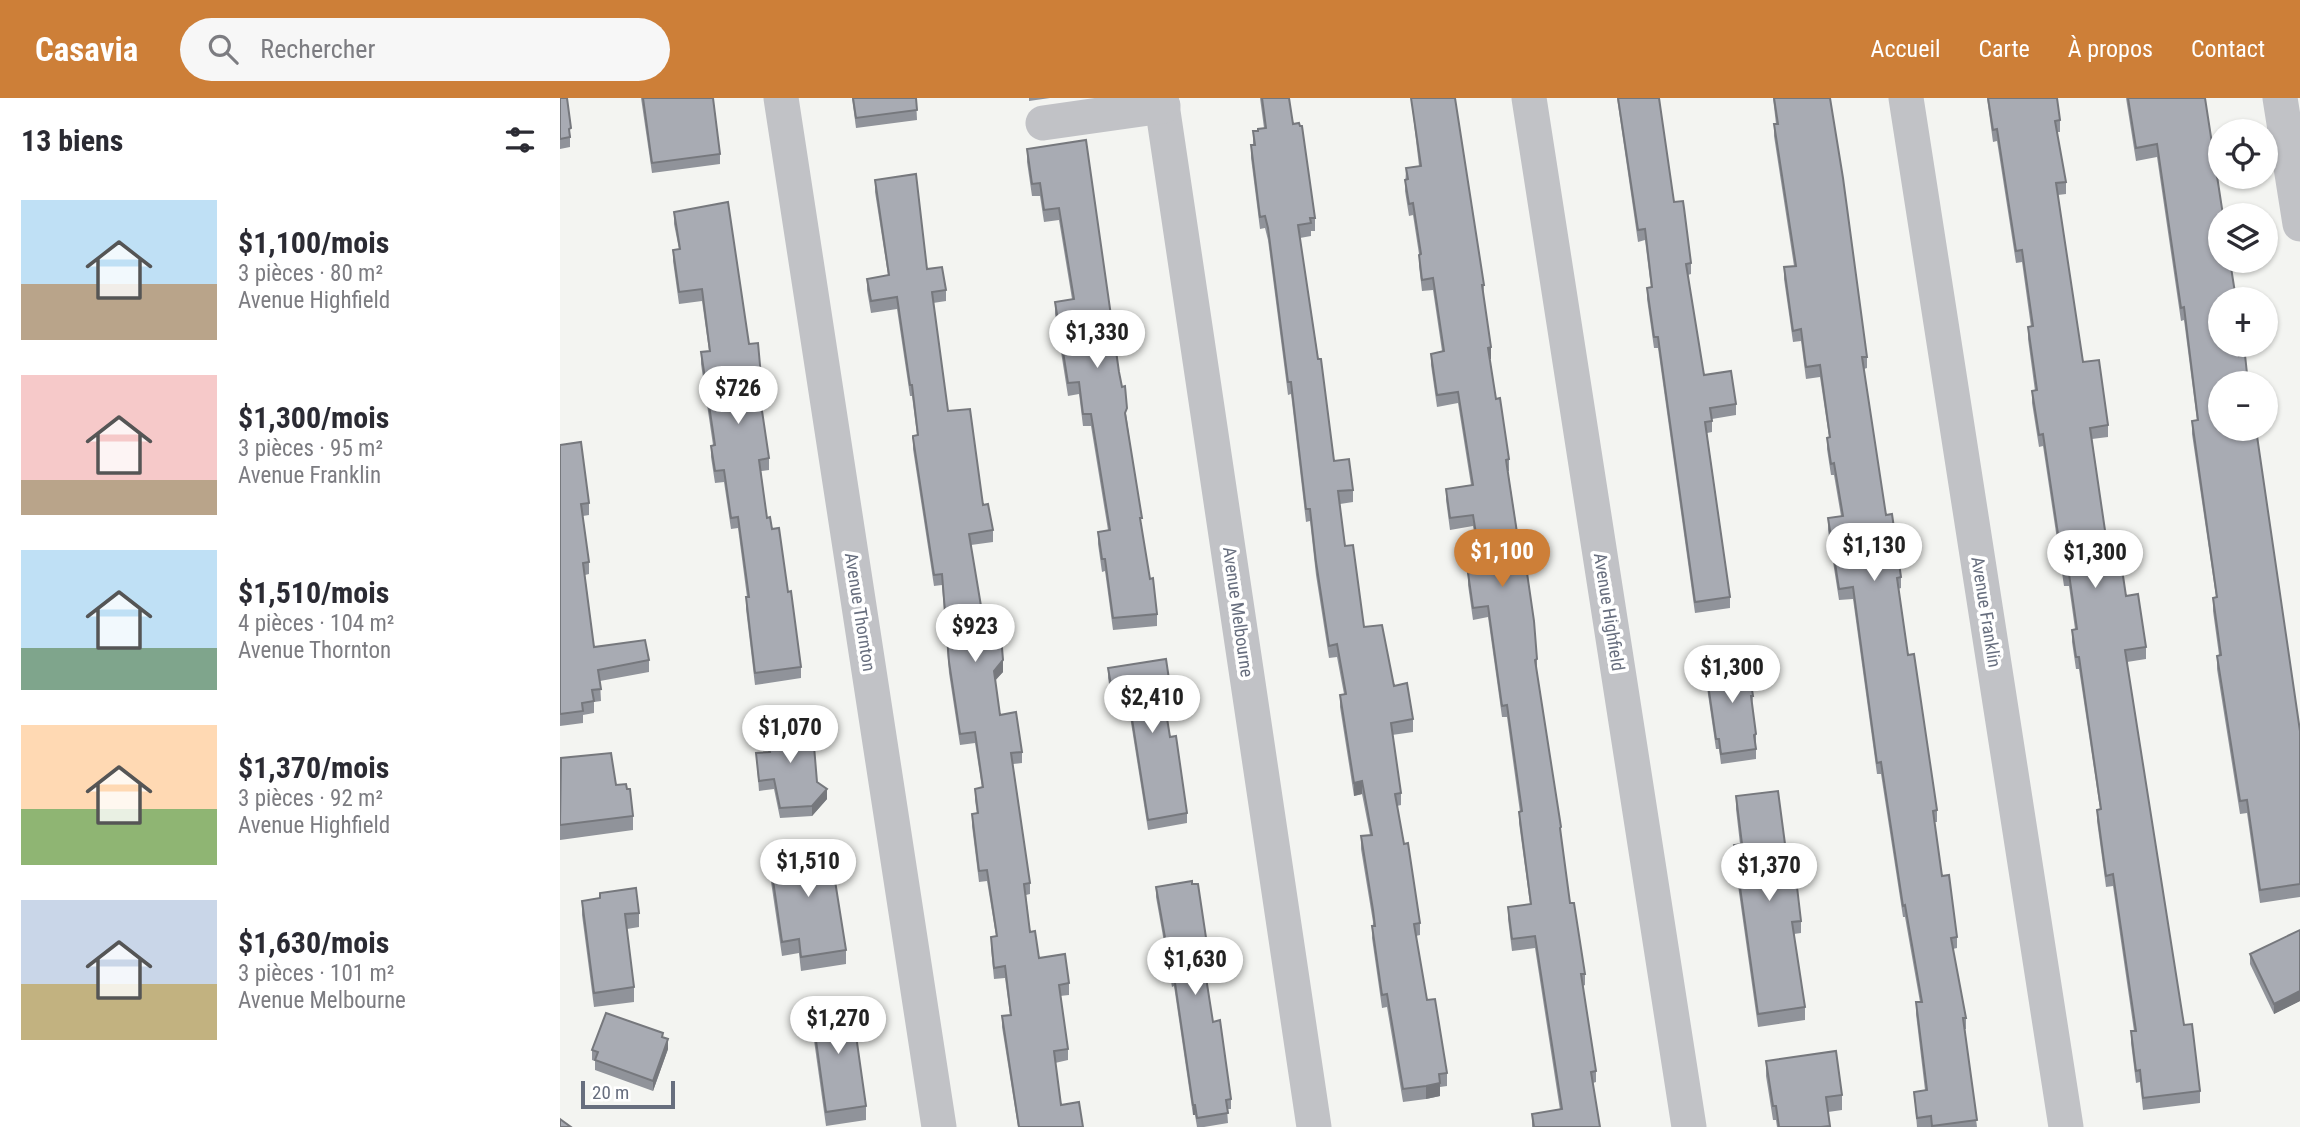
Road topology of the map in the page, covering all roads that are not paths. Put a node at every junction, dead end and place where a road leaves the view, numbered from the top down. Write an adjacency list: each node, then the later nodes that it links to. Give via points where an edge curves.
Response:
1 (781, 98): 8 (street, Avenue Thornton)
2 (1529, 98): 10 (street, Avenue Highfield)
3 (1906, 98): 11 (street, Avenue Franklin)
4 (2280, 98): 7 (street)
5 (1162, 102): 6 (street); 9 (street, Avenue Melbourne)
6 (1043, 123)
7 (2300, 224)
8 (939, 1127)
9 (1314, 1127)
10 (1689, 1127)
11 (2066, 1127)

